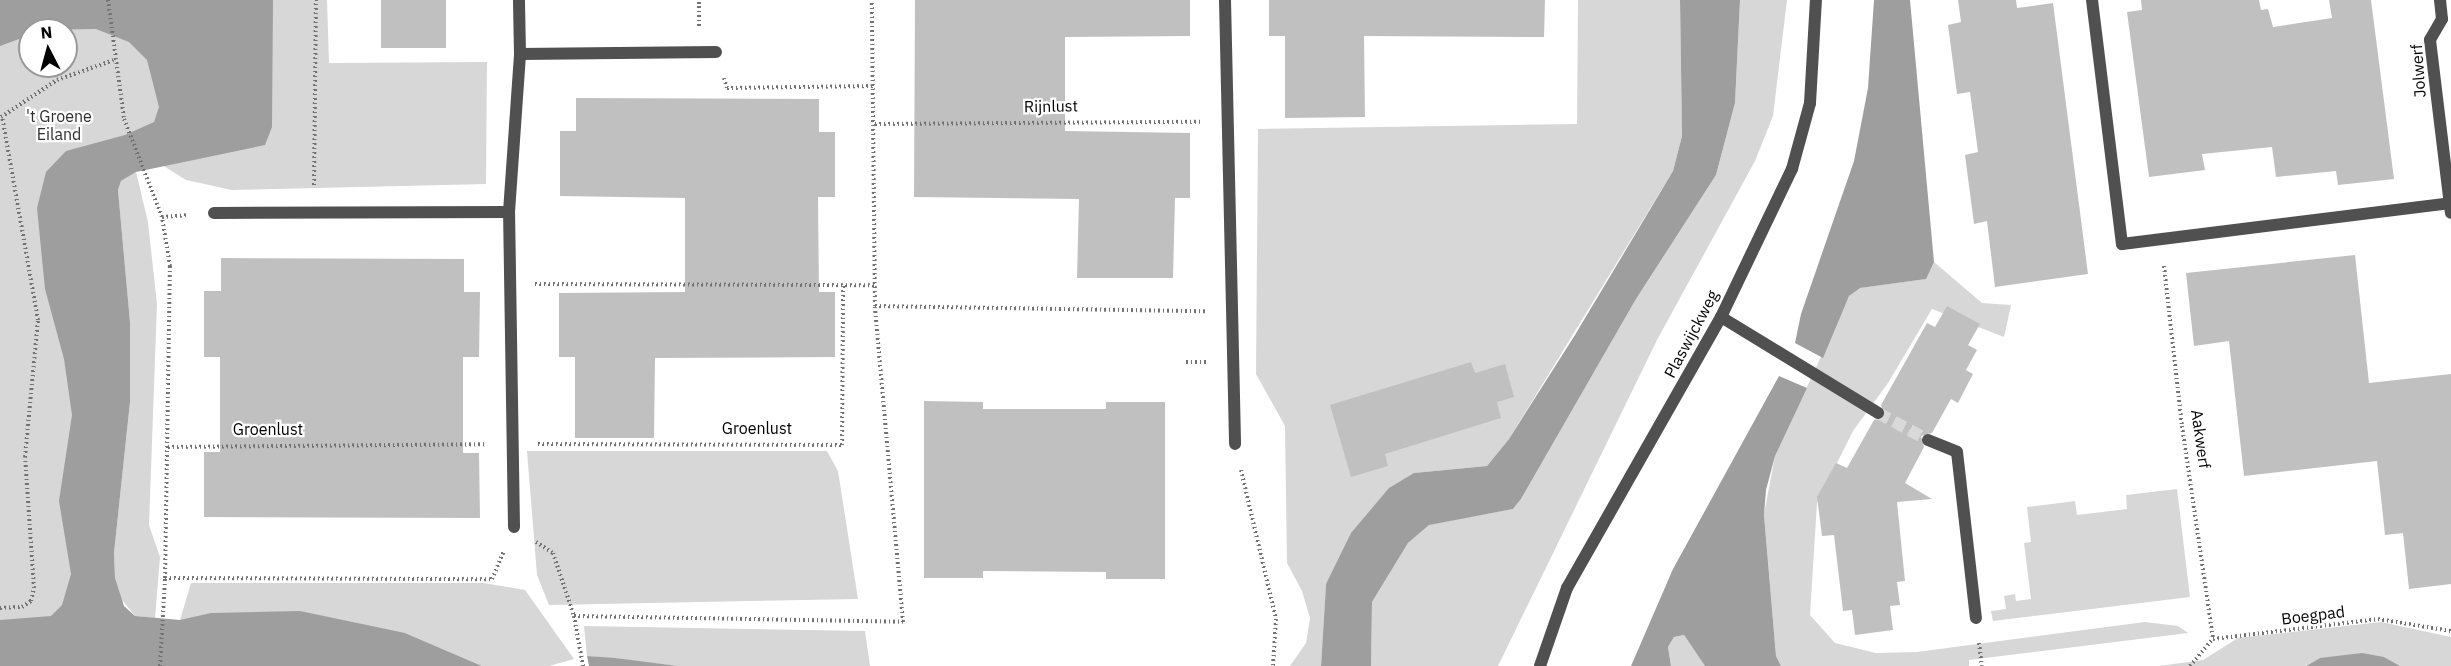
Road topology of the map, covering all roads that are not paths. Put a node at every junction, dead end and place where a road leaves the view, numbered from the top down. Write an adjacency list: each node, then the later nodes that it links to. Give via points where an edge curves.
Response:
1 (519, 0): 7 (street)
2 (1225, 0): 14 (street)
3 (1816, 0): 11 (street, Plaswijckweg, via 1810,103 1792,169)
4 (2092, 0): 8 (street, via 2122,244)
5 (2440, 0): 8 (street, Jolwerf, via 2442,19 2430,40)
6 (716, 52): 7 (street)
7 (520, 54): 9 (street)
8 (2450, 208)
9 (509, 212): 10 (street); 15 (street)
10 (214, 213)
11 (1721, 317): 12 (street); 17 (street, Plaswijckweg, via 1567,588)
12 (1878, 414)
13 (1928, 440): 16 (street, via 1957,452)
14 (1235, 444)
15 (514, 527)
16 (1976, 618)
17 (1540, 666)

